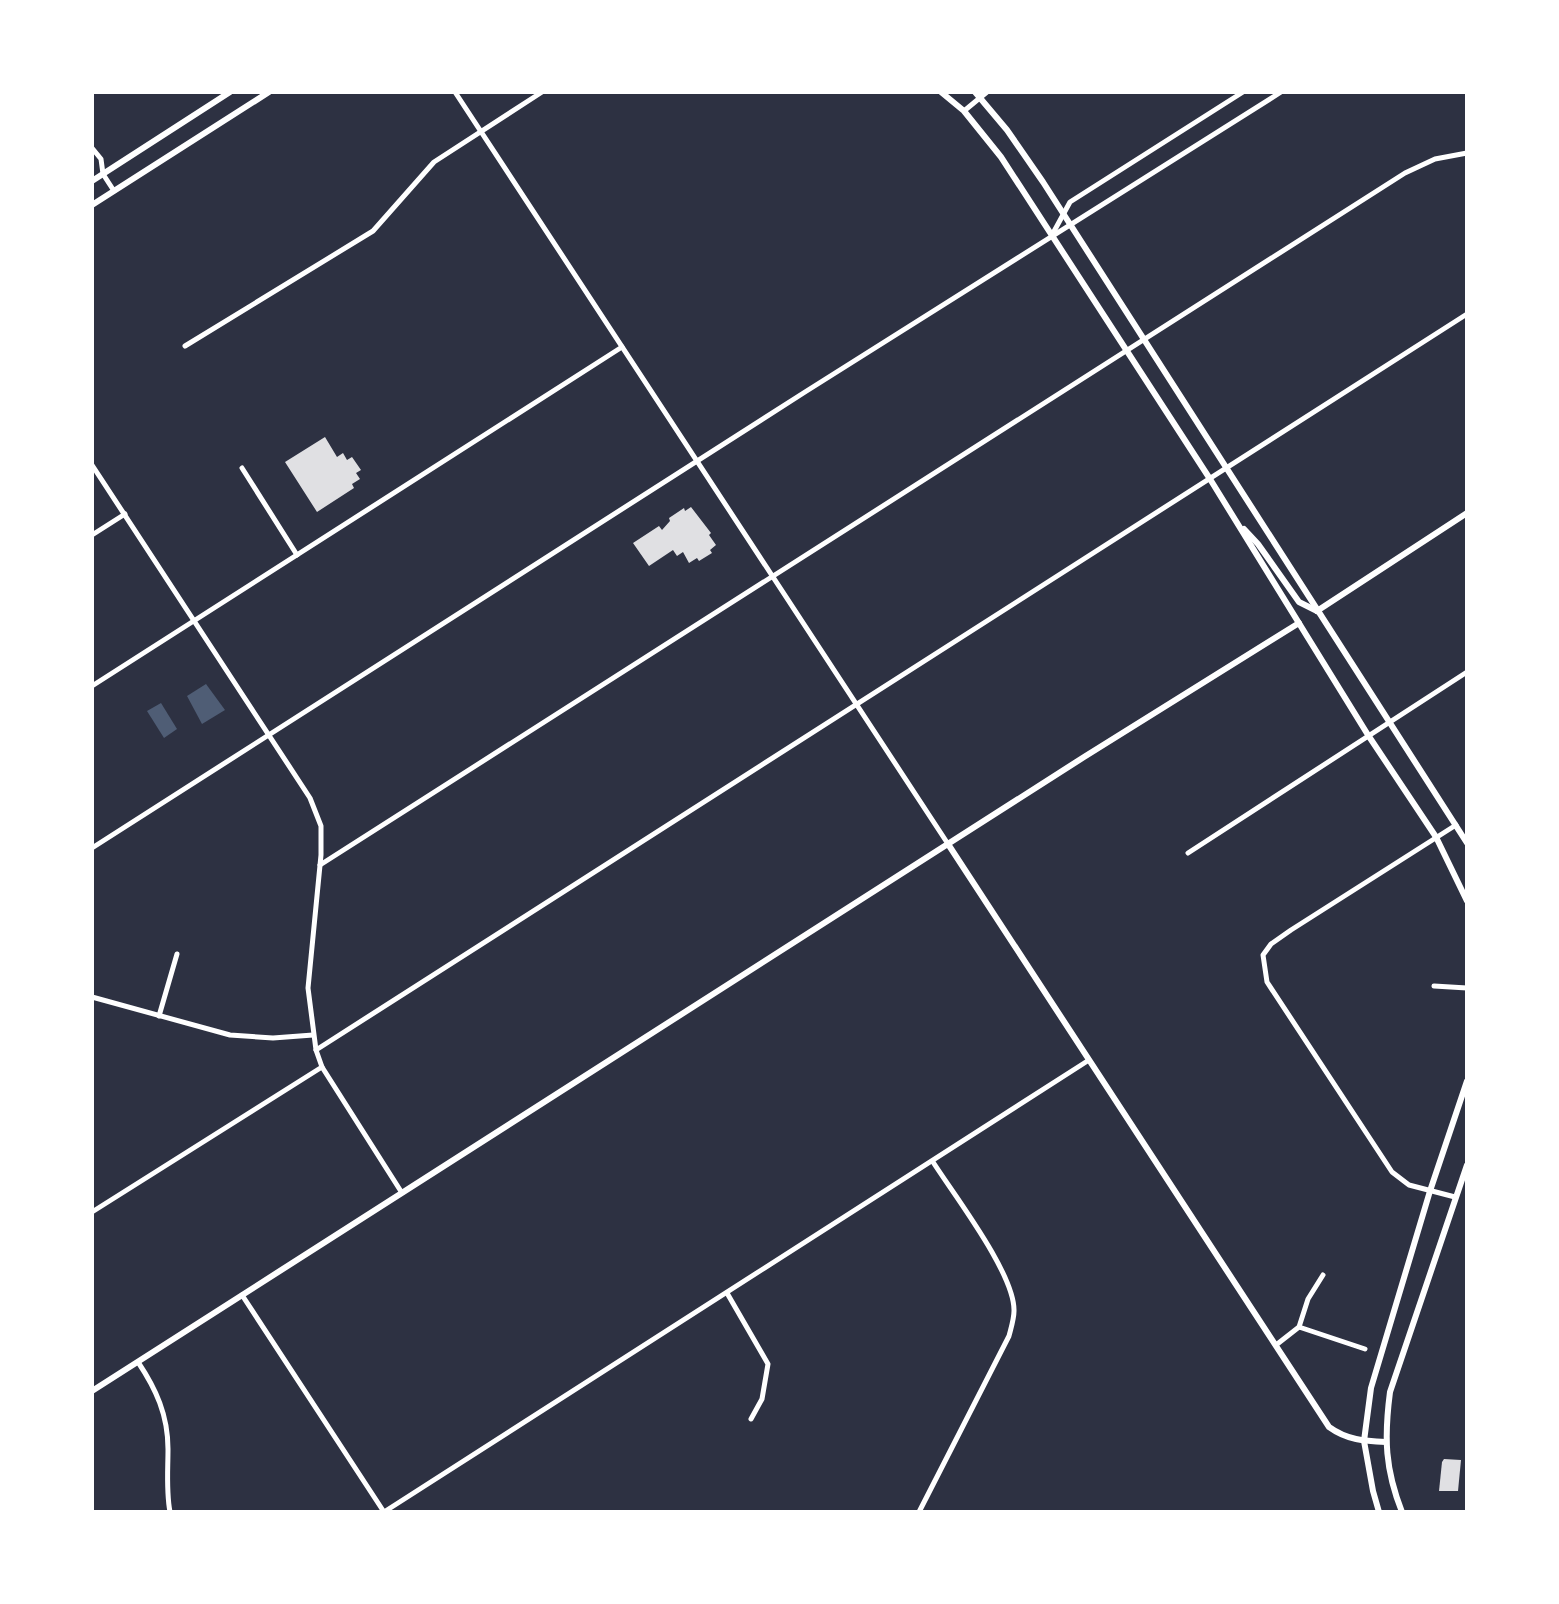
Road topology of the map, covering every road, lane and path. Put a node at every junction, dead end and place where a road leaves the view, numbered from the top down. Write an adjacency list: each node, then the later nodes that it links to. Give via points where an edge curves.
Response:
1 (230, 92): 14 (main road)
2 (269, 92): 16 (main road)
3 (455, 92): 10 (street)
4 (542, 92): 10 (street)
5 (941, 92): 9 (main road)
6 (1243, 92): 18 (street, via 1070,202)
7 (1281, 92): 19 (street)
8 (981, 94): 9 (street); 18 (main road)
9 (964, 111): 20 (main road)
10 (480, 131): 23 (street, via 434,162 373,231); 24 (street)
11 (92, 148): 14 (street, via 101,159)
12 (1467, 153): 22 (street, via 1435,159 1405,173)
13 (92, 171): 14 (street)
14 (103, 174): 15 (main road); 16 (street)
15 (92, 181)
16 (114, 191): 17 (main road)
17 (92, 205)
18 (1062, 213): 19 (main road); 20 (street)
19 (1071, 226): 20 (street); 22 (main road)
20 (1052, 236): 25 (main road); 26 (street)
21 (1467, 314): 29 (street)
22 (1144, 341): 25 (street); 29 (main road)
23 (185, 346)
24 (622, 347): 26 (street); 35 (street)
25 (1127, 351): 30 (main road); 36 (street)
26 (697, 461): 36 (street); 44 (street)
27 (92, 465): 32 (street)
28 (242, 468): 35 (street)
29 (1226, 469): 30 (street); 37 (main road)
30 (1210, 479): 33 (main road); 42 (street)
31 (1467, 513): 37 (main road)
32 (125, 514): 34 (street); 38 (street)
33 (1236, 522): 37 (main road, via 1299,602); 39 (main road)
34 (92, 535)
35 (297, 555): 38 (street)
36 (772, 576): 42 (street); 52 (street)
37 (1317, 611): 43 (main road)
38 (194, 620): 41 (street); 44 (street)
39 (1299, 623): 45 (main road); 49 (main road)
40 (1467, 672): 43 (street)
41 (92, 686)
42 (856, 704): 49 (street); 60 (street)
43 (1389, 721): 45 (street); 46 (main road)
44 (270, 735): 50 (street); 52 (street, via 310,798 321,826)
45 (1368, 735): 47 (main road); 51 (street)
46 (1457, 825): 47 (street); 48 (main road)
47 (1436, 837): 53 (main road); 66 (street, via 1291,930 1263,955 1267,982 1392,1172 1409,1185)
48 (1467, 843)
49 (948, 844): 61 (main road); 67 (main road)
50 (92, 848)
51 (1188, 853)
52 (320, 865): 59 (street, via 308,988)
53 (1467, 901)
54 (177, 954): 58 (street)
55 (1434, 986): 56 (street)
56 (1467, 988)
57 (92, 997): 58 (street)
58 (159, 1016): 59 (street, via 230,1035)
59 (313, 1035): 60 (street)
60 (316, 1050): 62 (street)
61 (1089, 1060): 64 (street); 74 (main road)
62 (322, 1067): 67 (street); 69 (street)
63 (1467, 1081): 66 (main road)
64 (932, 1162): 71 (street); 83 (street, via 1000,1268 1014,1311 1009,1336)
65 (1467, 1165): 68 (main road)
66 (1430, 1191): 68 (street); 79 (main road, via 1371,1388)
67 (402, 1193): 72 (main road)
68 (1455, 1197): 80 (main road, via 1397,1365)
69 (92, 1212)
70 (1323, 1275): 73 (street)
71 (727, 1293): 78 (street, via 768,1364 762,1399); 82 (street)
72 (242, 1295): 76 (main road); 82 (street)
73 (1299, 1327): 74 (street); 75 (street)
74 (1276, 1345): 79 (main road, via 1329,1427)
75 (1365, 1349)
76 (138, 1362): 77 (main road); 81 (street, via 160,1399 167,1426)
77 (92, 1391)
78 (751, 1419)
79 (1364, 1441): 80 (main road); 84 (main road)
80 (1386, 1442): 85 (main road, via 1387,1465)
81 (170, 1512)
82 (384, 1512)
83 (919, 1512)
84 (1379, 1512)
85 (1402, 1512)

